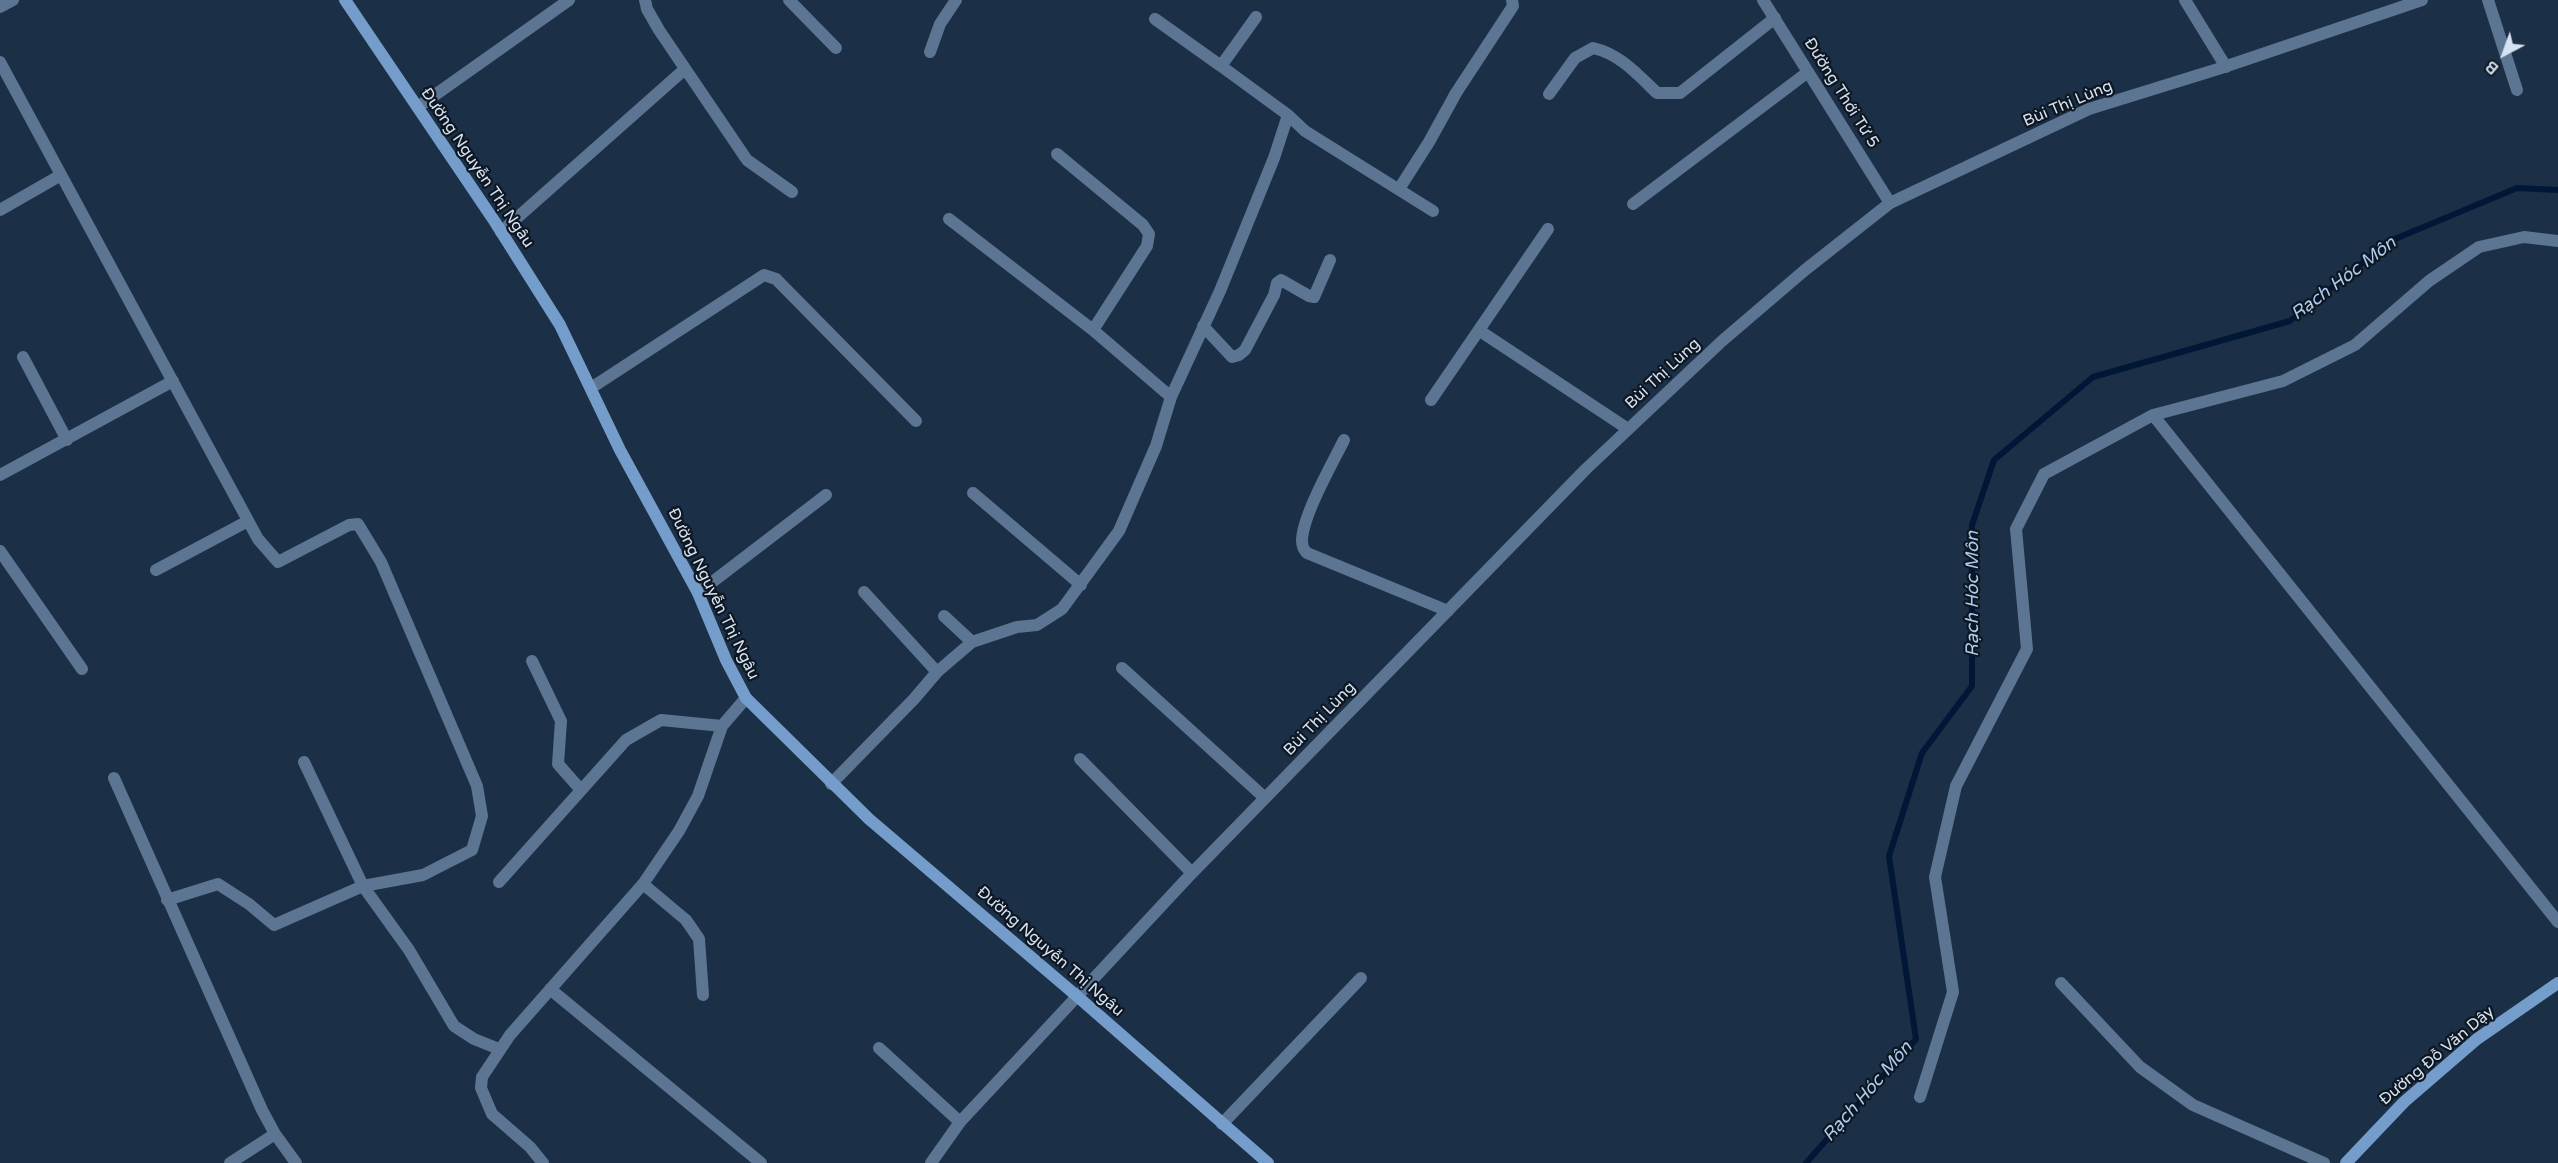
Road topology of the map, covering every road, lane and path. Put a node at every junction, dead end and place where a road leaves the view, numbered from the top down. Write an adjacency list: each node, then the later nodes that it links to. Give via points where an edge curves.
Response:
1 (13, 0): 12 (street)
2 (345, 0): 25 (main road, Đường Nguyễn Thị Ngâu)
3 (569, 0): 25 (street)
4 (645, 0): 21 (street)
5 (789, 0): 16 (street)
6 (956, 0): 17 (street, via 940,24)
7 (1512, 0): 29 (street, via 1513,6)
8 (1763, 0): 14 (street, Đường Thới Tứ 5)
9 (2185, 0): 20 (street)
10 (2422, 0): 20 (street, Bùi Thị Lùng)
11 (2488, 0): 23 (street)
12 (0, 7)
13 (1256, 17): 19 (street)
14 (1775, 18): 22 (street, Đường Thới Tứ 5); 24 (street, via 1680,93 1657,93 1628,64 1608,51 1593,48 1575,58)
15 (1155, 19): 19 (street)
16 (836, 48)
17 (930, 52)
18 (0, 62): 28 (street)
19 (1221, 66): 26 (street)
20 (2226, 66): 32 (street, Bùi Thị Lùng, via 2089,109)
21 (685, 69): 30 (street, via 747,160); 37 (street)
22 (1808, 72): 31 (street); 32 (street, Đường Thới Tứ 5)
23 (2517, 90)
24 (1549, 94)
25 (418, 107): 37 (main road, Đường Nguyễn Thị Ngâu)
26 (1288, 115): 29 (street, via 1305,131); 40 (street, via 1274,158)
27 (1057, 154): 41 (street, via 1149,234 1147,246)
28 (61, 175): 33 (street); 44 (street)
29 (1399, 189): 34 (street)
30 (792, 192)
31 (1633, 204)
32 (1890, 204): 50 (street, Bùi Thị Lùng, via 1763,305)
33 (0, 210)
34 (1433, 211)
35 (949, 219): 41 (street)
36 (1548, 229): 42 (street)
37 (501, 232): 45 (main road, Đường Nguyễn Thị Ngâu, via 560,325)
38 (2558, 241): 48 (street, via 2524,237 2479,247 2429,281 2355,345 2283,381)
39 (1330, 261): 40 (street, via 1314,297 1281,280 1277,284 1239,355 1232,357)
40 (1203, 326): 46 (street)
41 (1093, 330): 46 (street)
42 (1480, 332): 47 (street); 50 (street)
43 (23, 357): 51 (street)
44 (173, 381): 51 (street); 56 (street)
45 (591, 388): 49 (street, via 764,274 776,279); 61 (main road, Đường Nguyễn Thị Ngâu)
46 (1171, 397): 59 (street, via 1156,446 1119,531)
47 (1431, 400)
48 (2153, 415): 82 (street); 91 (street, via 2044,474 2016,529 2027,649 1956,786 1935,877 1953,992)
49 (916, 421)
50 (1628, 429): 62 (street, Bùi Thị Lùng)
51 (67, 440): 53 (street)
52 (1344, 440): 62 (street, via 1310,511 1303,548)
53 (0, 475)
54 (973, 493): 59 (street)
55 (826, 495): 61 (street)
56 (248, 521): 58 (street); 80 (street, via 278,562 358,524 381,562 477,786 482,816 472,850 423,875)
57 (0, 551): 67 (street)
58 (156, 570)
59 (1081, 585): 64 (street, via 1062,609 1038,624)
60 (864, 592): 68 (street)
61 (698, 593): 69 (main road, Đường Nguyễn Thị Ngâu)
62 (1448, 611): 76 (street, Bùi Thị Lùng)
63 (945, 616): 64 (street)
64 (972, 642): 68 (street)
65 (532, 661): 75 (street, via 561,721 558,764)
66 (1122, 668): 76 (street)
67 (82, 669)
68 (937, 672): 74 (street)
69 (746, 698): 70 (street); 74 (main road, Đường Nguyễn Thị Ngâu)
70 (722, 726): 75 (street, via 661,720 626,740); 79 (street, via 698,796)
71 (1080, 759): 77 (street)
72 (304, 762): 80 (street)
73 (114, 778): 81 (street)
74 (831, 783): 88 (main road, Đường Nguyễn Thị Ngâu)
75 (581, 790): 78 (street)
76 (1266, 798): 77 (street, Bùi Thị Lùng)
77 (1192, 873): 88 (street, Bùi Thị Lùng)
78 (498, 882)
79 (643, 884): 86 (street); 87 (street, via 686,921 699,939)
80 (363, 886): 81 (street, via 274,925 218,884); 90 (street, via 409,950 454,1026 474,1040)
81 (167, 900): 94 (street)
82 (2558, 922)
83 (1361, 978): 93 (street)
84 (2061, 983): 101 (street, via 2140,1067 2193,1105)
85 (2558, 983): 102 (main road, Đường Đỗ Văn Dậy, via 2477,1039 2412,1095)
86 (550, 988): 90 (street); 98 (street)
87 (703, 995)
88 (1078, 997): 92 (street, Bùi Thị Lùng); 93 (main road, Đường Nguyễn Thị Ngâu)
89 (879, 1048): 92 (street)
90 (499, 1049): 97 (street, via 482,1077 481,1088 492,1114 531,1147)
91 (1920, 1098)
92 (960, 1122): 99 (street, Bùi Thị Lùng)
93 (1222, 1124): 100 (main road, Đường Nguyễn Thị Ngâu)
94 (275, 1134): 95 (street); 96 (street)
95 (230, 1163)
96 (296, 1163)
97 (543, 1163)
98 (761, 1163)
99 (931, 1163)
100 (1268, 1163)
101 (2324, 1163)
102 (2346, 1163)

